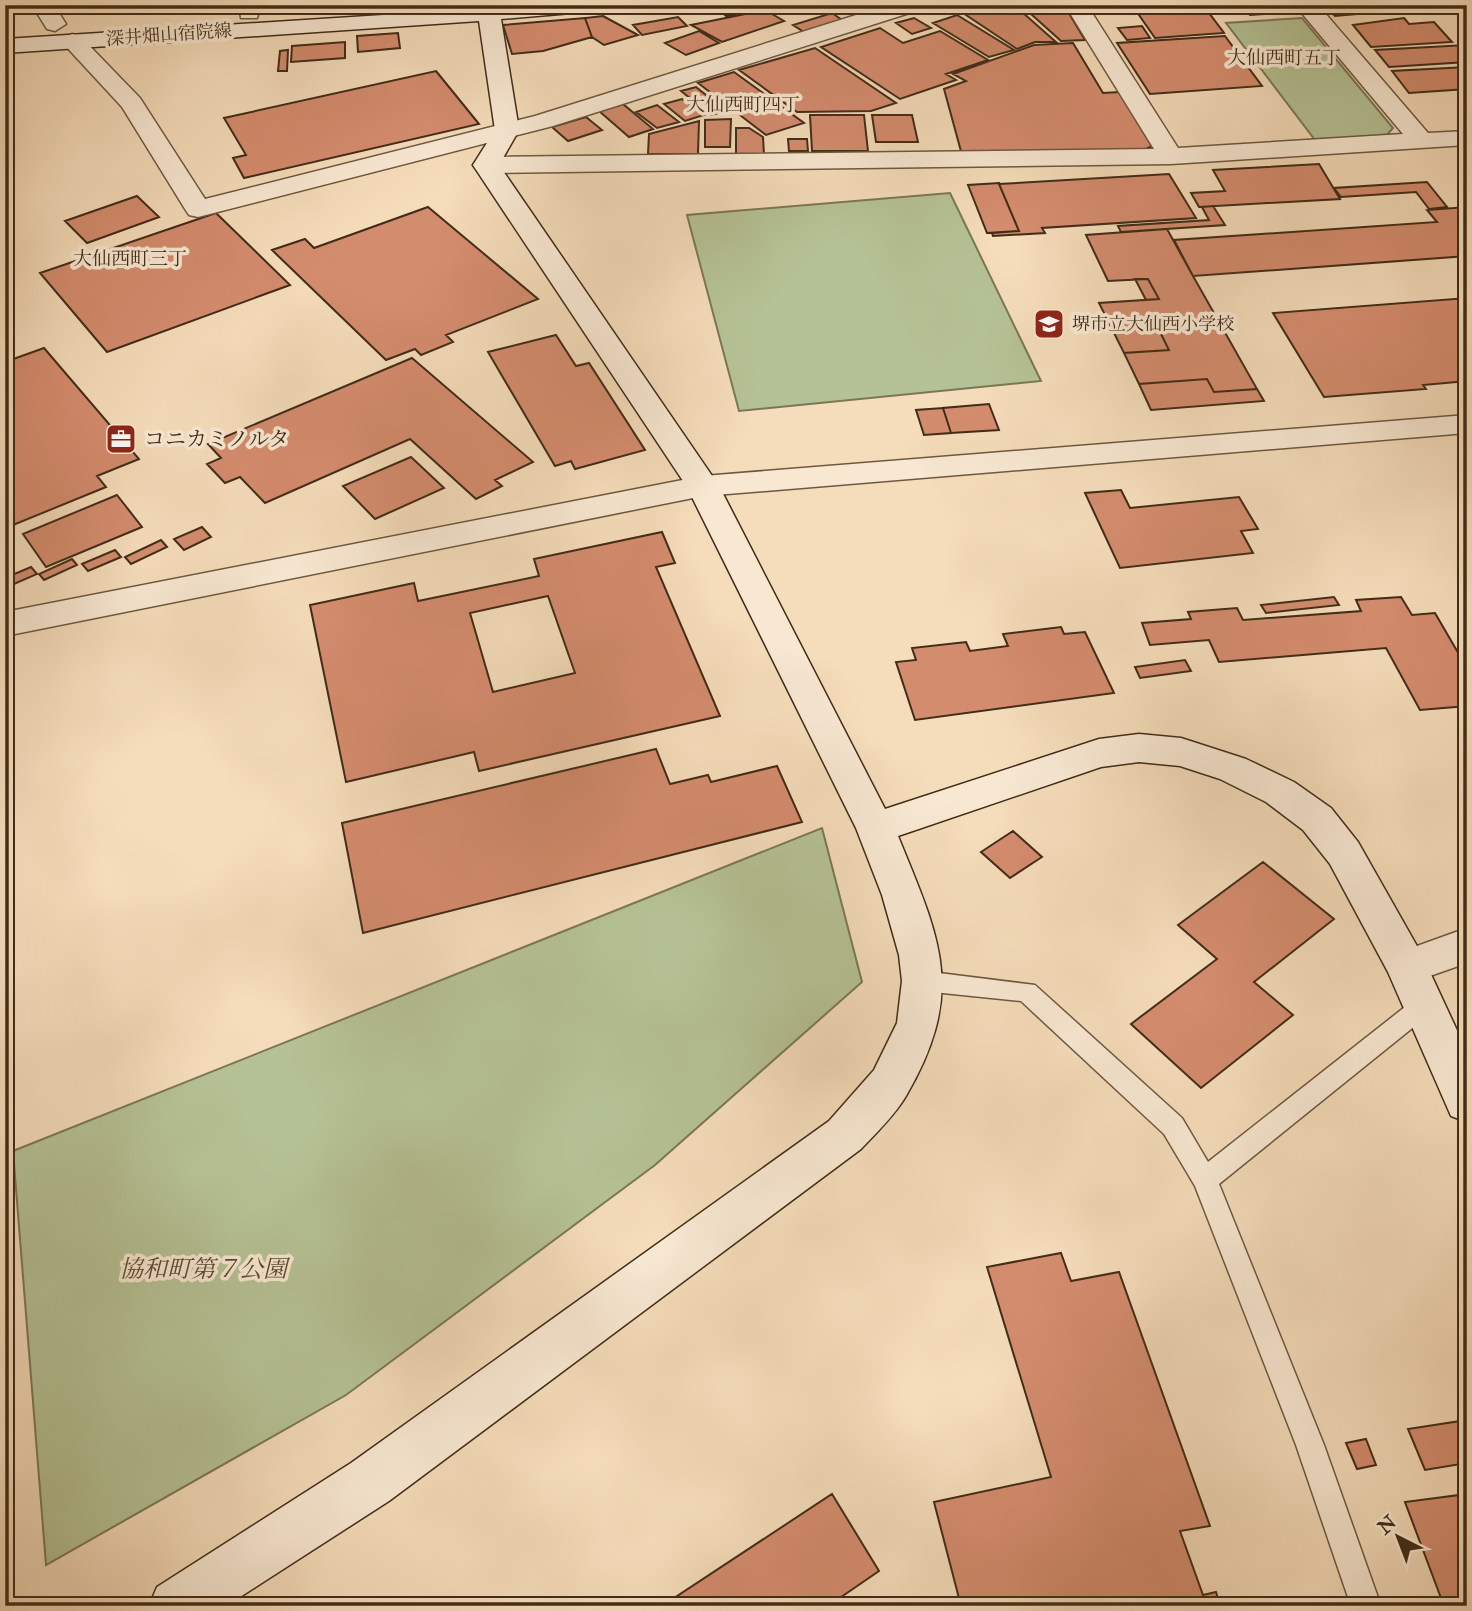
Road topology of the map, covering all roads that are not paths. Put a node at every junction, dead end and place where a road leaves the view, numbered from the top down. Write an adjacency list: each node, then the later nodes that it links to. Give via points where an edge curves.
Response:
1 (378, 5): 6 (street, 深井畑山宿院線)
2 (583, 5): 7 (street, 深井畑山宿院線)
3 (911, 5): 11 (street)
4 (1076, 5): 14 (street)
5 (1306, 5): 13 (street)
6 (249, 9): 8 (street, 深井畑山宿院線)
7 (489, 10): 8 (street, 深井畑山宿院線); 11 (street)
8 (57, 24): 9 (street, 深井畑山宿院線); 10 (street, 深井畑山宿院線); 11 (street, via 132,103 198,209)
9 (5, 27)
10 (5, 46)
11 (507, 130): 15 (street)
12 (1467, 138): 13 (street)
13 (1423, 142): 14 (street)
14 (1171, 156): 15 (street)
15 (486, 165): 17 (street)
16 (1467, 424): 17 (street)
17 (703, 486): 18 (street); 19 (street)
18 (5, 625)
19 (875, 828): 21 (street, via 1099,753 1139,748 1181,752 1233,769 1280,792 1317,820 1344,853); 22 (street, via 902,895)
20 (1467, 945): 21 (street)
21 (1407, 967): 23 (street)
22 (923, 981): 25 (lane, via 1027,992 1173,1126); 26 (street, via 918,1023 890,1084 845,1135 370,1482)
23 (1423, 1006): 24 (street); 25 (lane)
24 (1467, 1102)
25 (1205, 1180): 27 (lane, via 1310,1444)
26 (176, 1606)
27 (1366, 1606)

